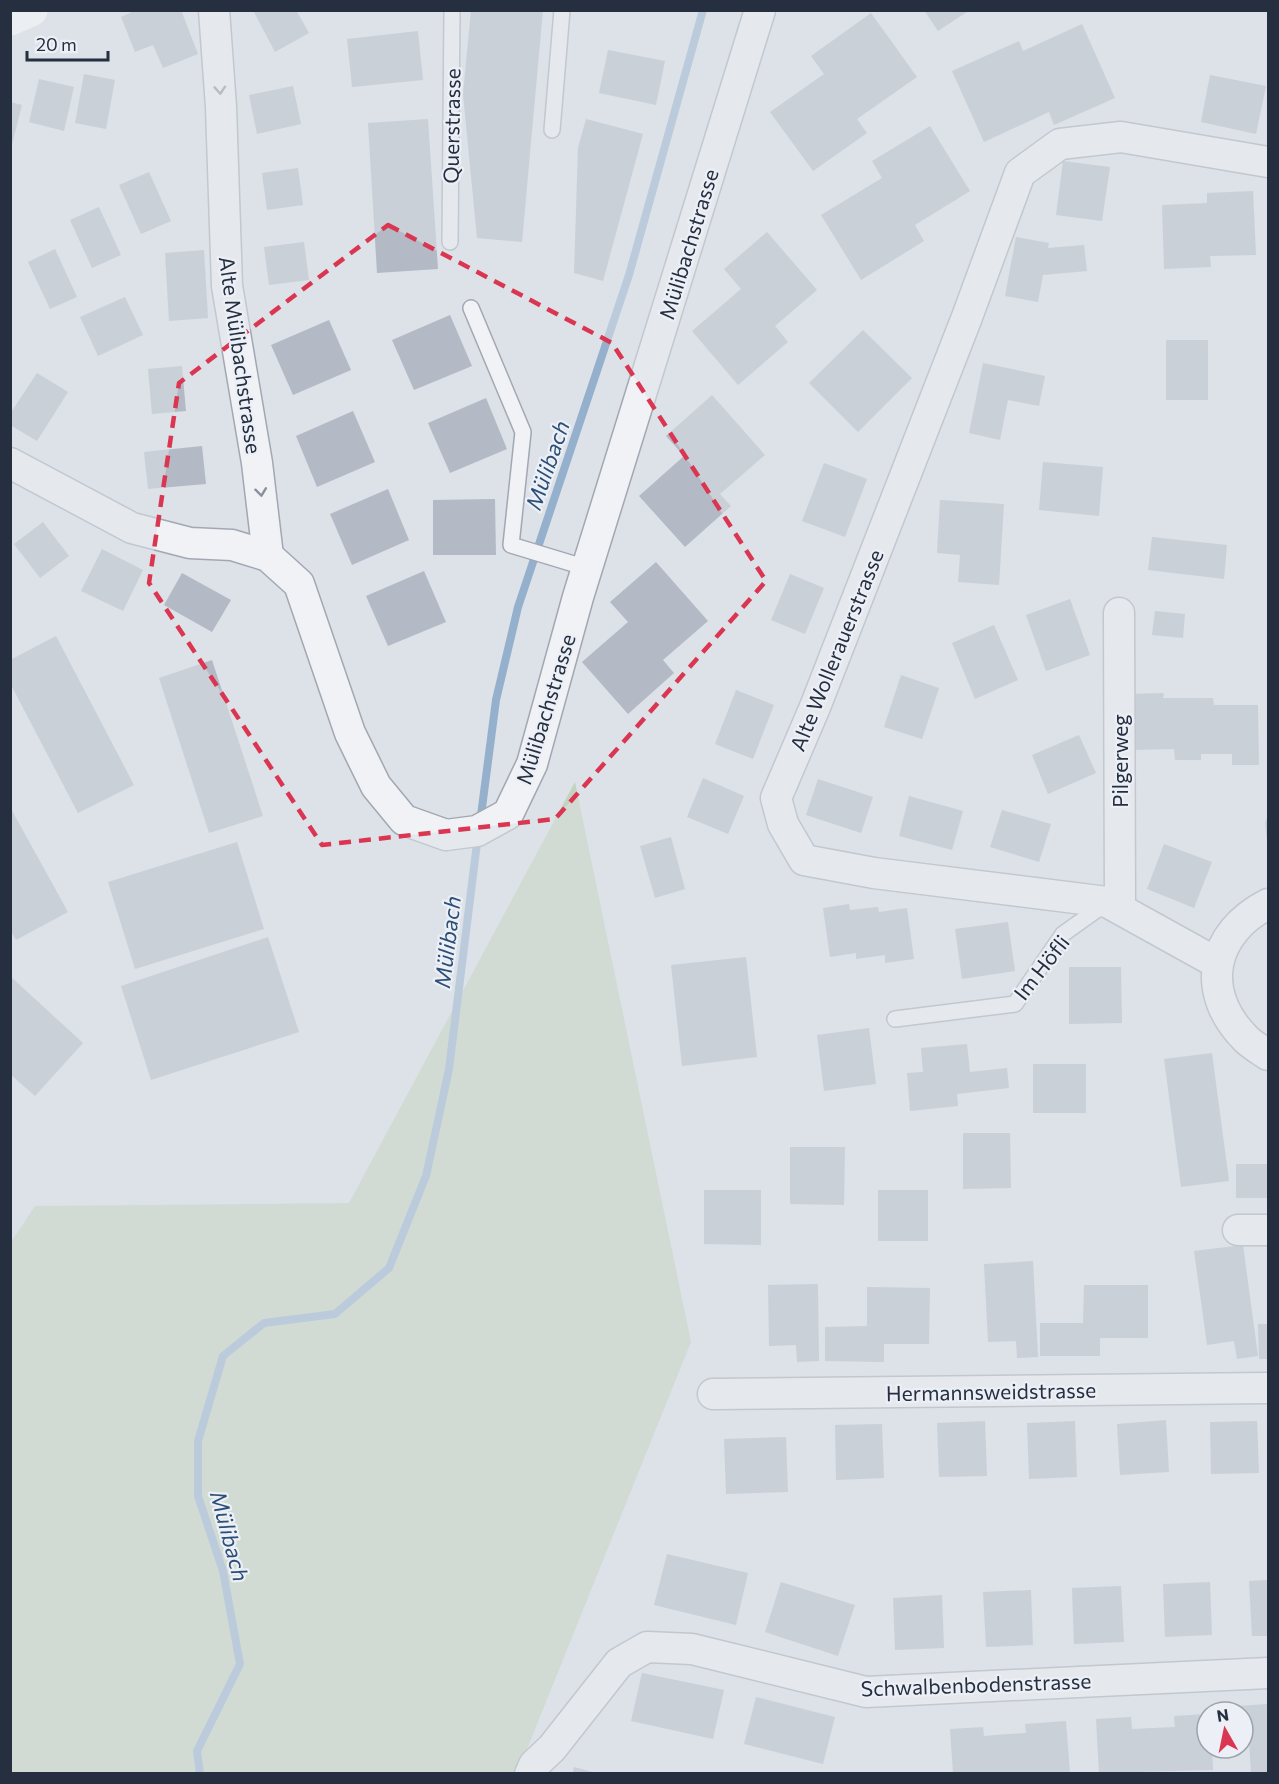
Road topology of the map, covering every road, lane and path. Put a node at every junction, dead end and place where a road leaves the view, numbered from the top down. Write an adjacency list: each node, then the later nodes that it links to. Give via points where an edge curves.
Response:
1 (31, 10): 6 (main road)
2 (214, 10): 12 (street, Alte Mülibachstrasse, one-way to 12, via 227,286 257,463)
3 (452, 10): 9 (lane, Querstrasse)
4 (562, 10): 7 (lane)
5 (760, 10): 13 (street, Mülibachstrasse)
6 (10, 19)
7 (552, 130)
8 (1269, 162): 16 (street, Alte Wollerauerstrasse, via 1121,137 1060,144 1020,173 776,798 783,824 804,860)
9 (450, 242)
10 (471, 308): 13 (lane, via 523,432 511,545)
11 (10, 464): 12 (street, Mülibachstrasse, via 132,528 190,543 232,545)
12 (268, 556): 13 (street, Mülibachstrasse, via 299,584 350,733 376,786 404,820 446,835 477,831 508,814 532,764)
13 (587, 568)
14 (1119, 614): 16 (street, Pilgerweg)
15 (1269, 904): 17 (street, via 1233,931)
16 (1113, 905): 17 (street, Alte Wollerauerstrasse); 18 (lane, Im Höfli, via 1063,934 1015,1004)
17 (1217, 963): 19 (street, via 1224,1009 1247,1040)
18 (895, 1019)
19 (1269, 1055)
20 (1239, 1230): 21 (street)
21 (1269, 1230)
22 (1269, 1388): 23 (street, Hermannsweidstrasse)
23 (713, 1394)
24 (1269, 1672): 25 (street, Schwalbenbodenstrasse, via 866,1692 692,1649 647,1647 619,1663)
25 (530, 1773)

